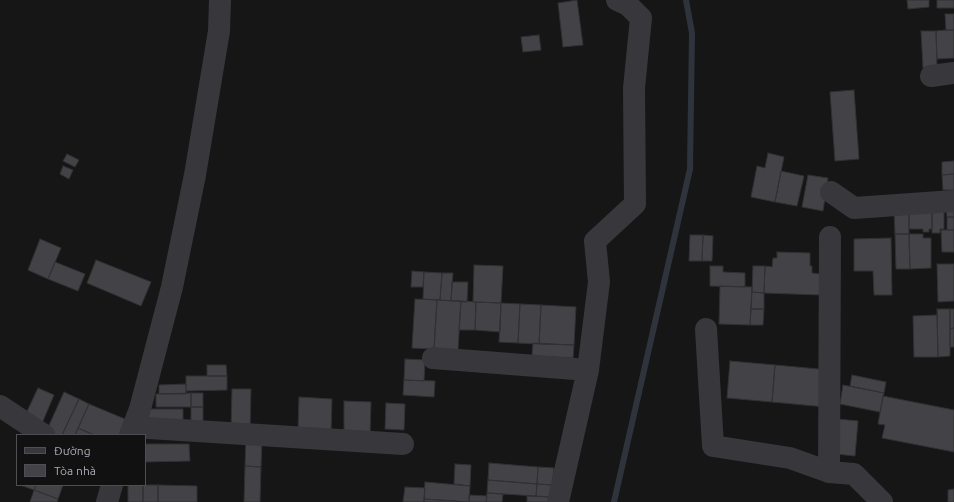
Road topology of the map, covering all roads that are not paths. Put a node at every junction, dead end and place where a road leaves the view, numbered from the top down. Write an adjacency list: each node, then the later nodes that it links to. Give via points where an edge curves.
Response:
1 (220, 0): 12 (street, via 219,31 195,175 172,287)
2 (617, 0): 10 (street, via 628,5 641,18 634,88 635,204 595,241 599,282)
3 (954, 73): 4 (street)
4 (931, 76)
5 (831, 192): 6 (street, via 854,208)
6 (954, 201)
7 (830, 237): 15 (street)
8 (706, 329): 15 (street, via 713,446 790,458)
9 (433, 358): 10 (street)
10 (588, 370): 18 (street)
11 (0, 406): 13 (street)
12 (132, 431): 14 (street)
13 (42, 434)
14 (403, 444)
15 (829, 472): 19 (street, via 854,474)
16 (112, 486): 17 (street)
17 (107, 502)
18 (558, 502)
19 (882, 502)

